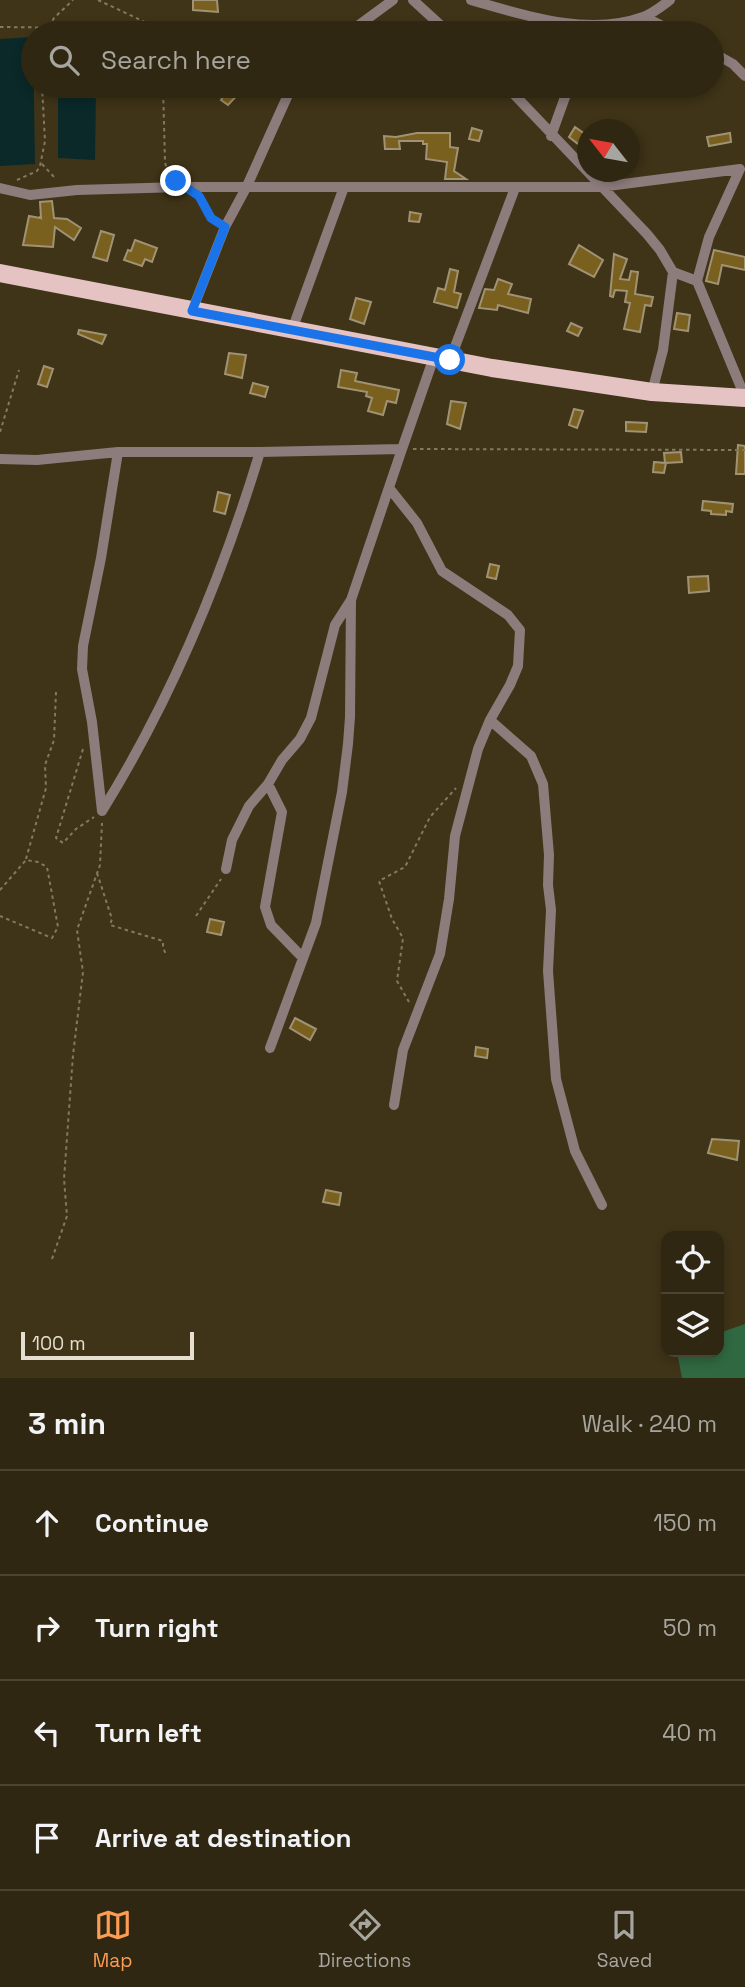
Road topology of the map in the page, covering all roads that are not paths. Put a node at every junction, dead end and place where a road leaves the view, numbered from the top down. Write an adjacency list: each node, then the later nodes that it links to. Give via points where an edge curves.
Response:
1 (393, 0): 6 (street)
2 (413, 0): 7 (street)
3 (471, 0): 8 (street)
4 (670, 0): 5 (street)
5 (643, 17): 9 (street); 10 (street)
6 (364, 21)
7 (436, 21)
8 (546, 21)
9 (624, 21)
10 (652, 21)
11 (724, 59): 12 (street)
12 (745, 76)
13 (287, 98): 22 (street)
14 (517, 98): 16 (street)
15 (565, 98): 16 (street)
16 (551, 136): 20 (street)
17 (743, 168): 20 (street); 25 (street, via 709,237)
18 (344, 187): 19 (street); 22 (street); 27 (street)
19 (515, 187): 20 (street); 28 (street)
20 (600, 187): 23 (street, via 647,234)
21 (0, 188): 22 (street, via 30,195)
22 (246, 188): 26 (street, via 225,227)
23 (673, 272): 25 (street); 29 (street, via 663,350)
24 (0, 273): 26 (main road)
25 (697, 281): 30 (street)
26 (192, 311): 27 (main road)
27 (292, 330): 28 (main road)
28 (442, 359): 29 (main road); 31 (street)
29 (652, 392): 30 (main road)
30 (745, 397)
31 (402, 449): 33 (street); 35 (street)
32 (118, 452): 33 (street); 33 (street, via 82,669 102,811 167,696 242,510); 34 (street)
33 (260, 452)
34 (0, 459)
35 (390, 489): 36 (street); 37 (street, via 416,523 442,571 508,615 520,630 518,666)
36 (351, 600): 38 (street, via 335,625 311,718); 40 (street, via 350,717 342,792 316,923)
37 (490, 720): 42 (street, via 455,836 440,954 404,1050); 43 (street, via 531,756 543,783 556,1079 575,1151)
38 (268, 784): 39 (street, via 238,825); 40 (street, via 282,812 265,907 271,925)
39 (226, 869)
40 (303, 958): 41 (street)
41 (270, 1048)
42 (394, 1105)
43 (602, 1205)

